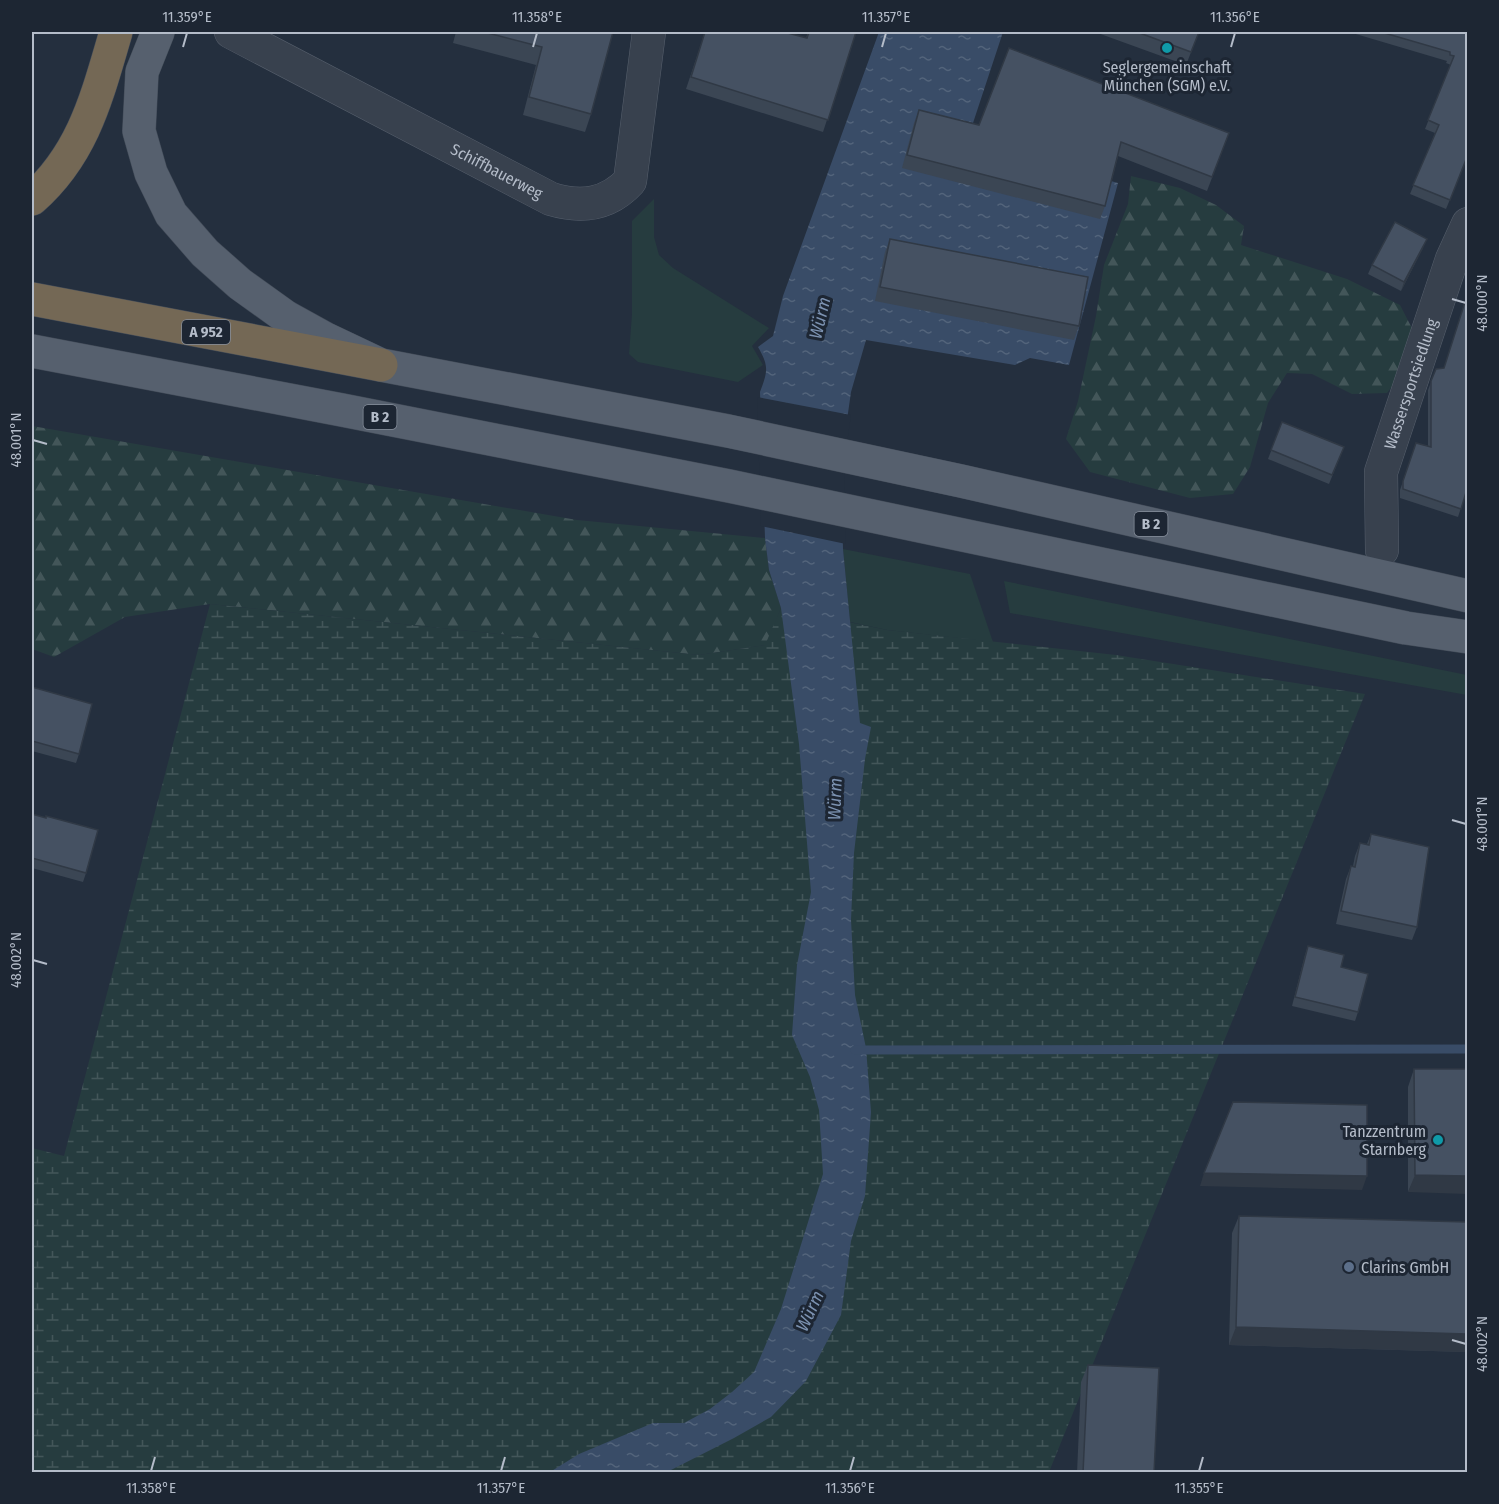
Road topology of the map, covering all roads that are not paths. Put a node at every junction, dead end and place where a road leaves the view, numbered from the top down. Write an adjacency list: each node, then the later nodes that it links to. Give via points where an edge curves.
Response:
1 (116, 32): 5 (highway, via 79,142 48,185)
2 (158, 32): 9 (main road, via 142,72 139,131 151,173 171,214 205,253 258,297 305,328)
3 (231, 32): 4 (street, Schiffbauerweg, via 551,199 589,204 619,193 630,181)
4 (649, 32)
5 (32, 199)
6 (1467, 224): 10 (street, Wassersportsiedlung, via 1382,472)
7 (32, 299): 9 (highway, A 952)
8 (32, 351): 12 (main road, B 2, via 729,486 1406,628)
9 (381, 365): 11 (main road, B 2, via 728,431)
10 (1382, 550)
11 (1467, 596)
12 (1467, 637)

